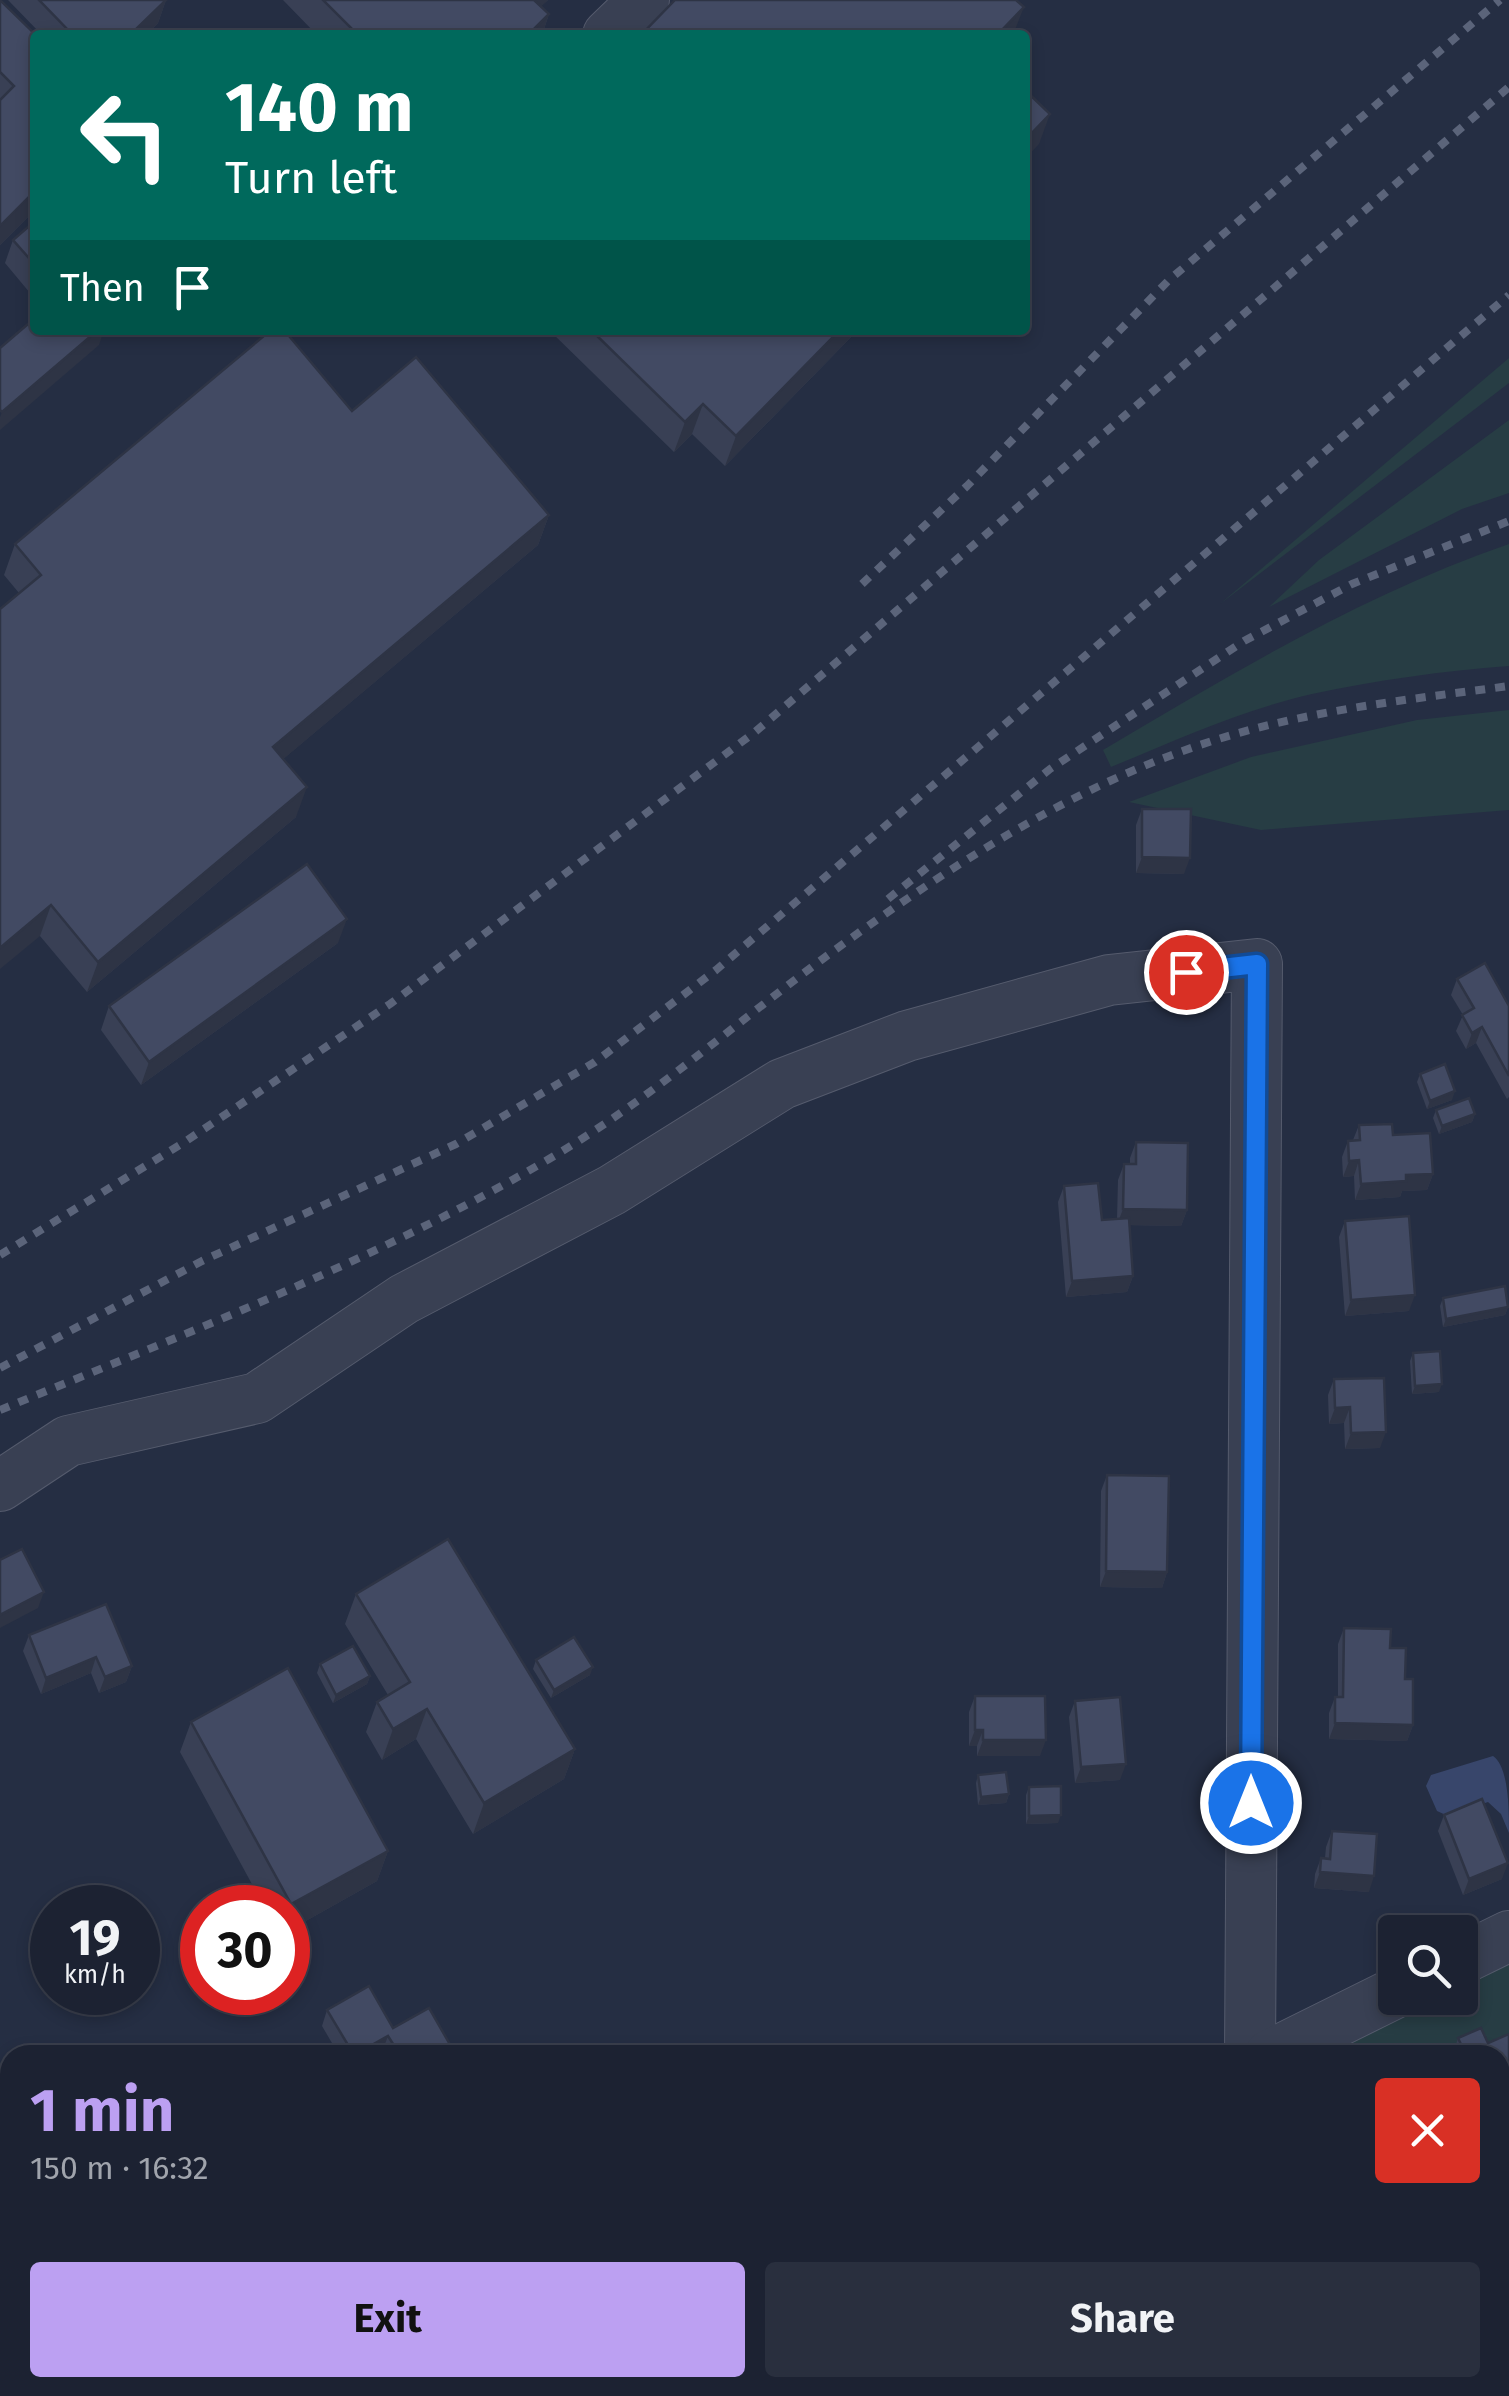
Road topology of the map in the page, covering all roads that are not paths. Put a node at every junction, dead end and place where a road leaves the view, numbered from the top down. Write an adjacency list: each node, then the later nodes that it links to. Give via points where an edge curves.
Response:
1 (644, 0): 2 (street)
2 (613, 30)
3 (0, 1486): 7 (street, via 68,1441 257,1398 404,1299 612,1190 782,1084 907,1036 1109,980 1257,964)
4 (1509, 1936): 5 (street)
5 (1478, 1951)
6 (1378, 2001): 8 (street)
7 (1250, 2045)
8 (1290, 2045)

